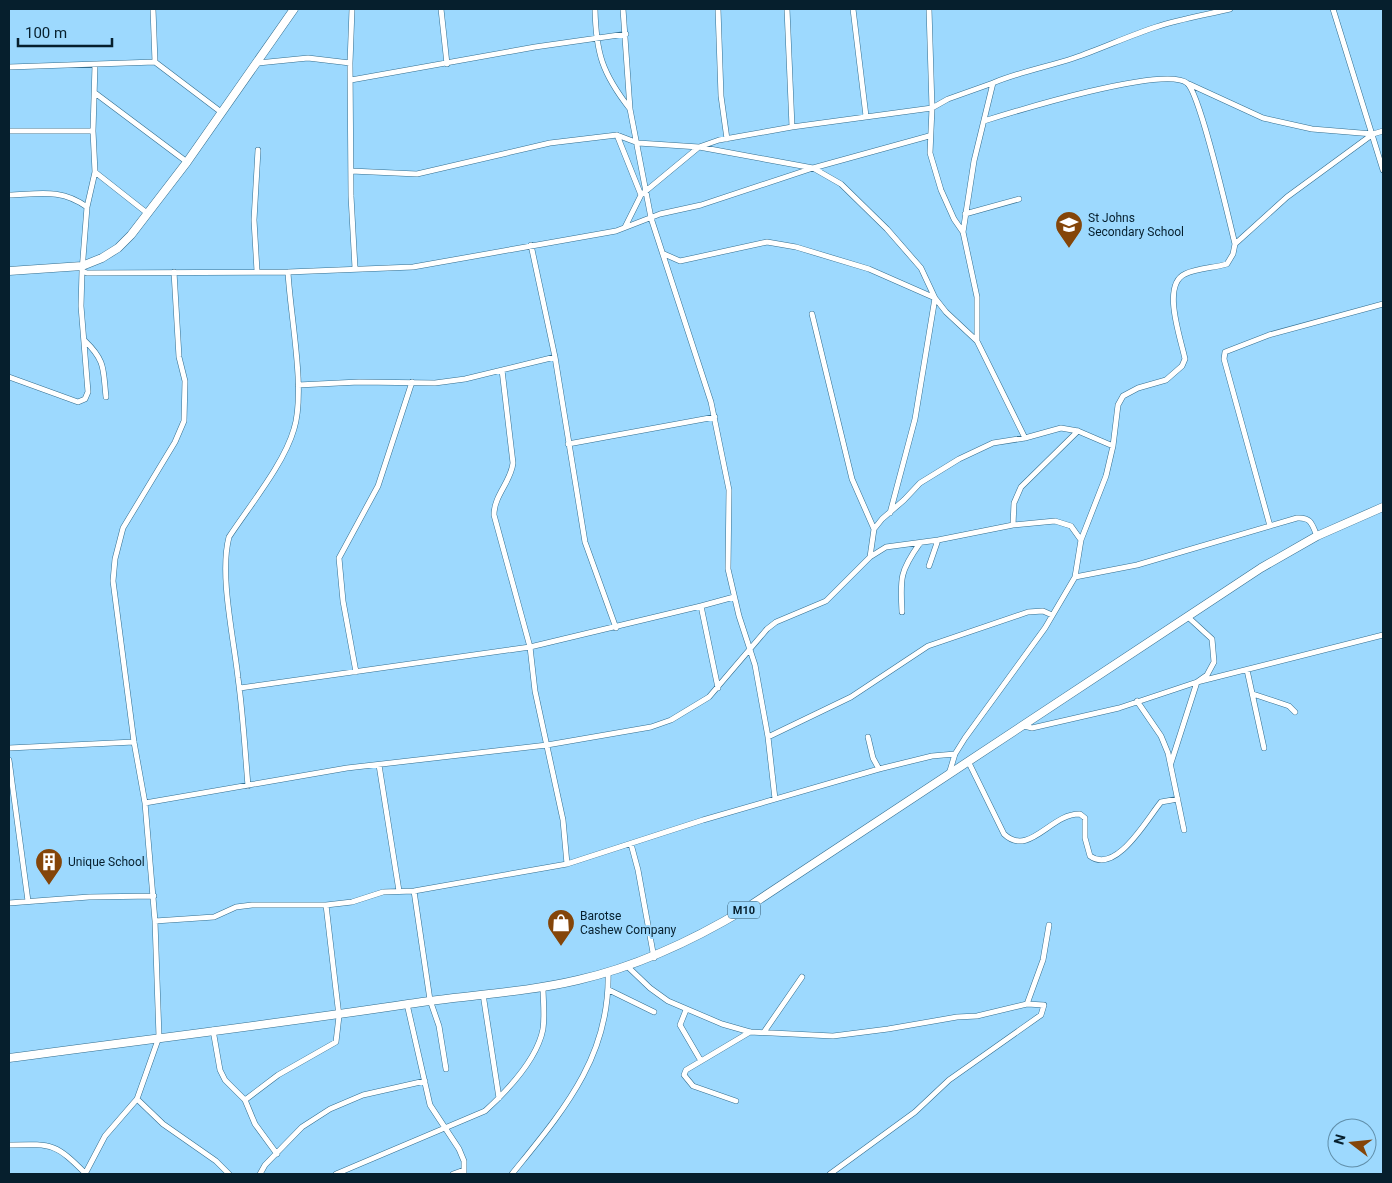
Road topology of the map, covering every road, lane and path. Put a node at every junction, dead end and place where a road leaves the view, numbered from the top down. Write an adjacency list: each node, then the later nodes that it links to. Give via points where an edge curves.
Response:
1 (153, 9): 15 (street)
2 (294, 9): 16 (main road)
3 (352, 9): 17 (street)
4 (441, 9): 18 (street)
5 (594, 9): 14 (street)
6 (623, 9): 13 (street)
7 (718, 9): 37 (street)
8 (787, 9): 30 (street)
9 (853, 9): 28 (street)
10 (929, 9): 25 (street)
11 (1230, 9): 22 (street, via 1158,26 1086,54)
12 (1333, 9): 34 (street)
13 (626, 34): 14 (street); 26 (street)
14 (596, 38): 18 (street); 26 (street, via 601,63)
15 (155, 62): 19 (street); 27 (street)
16 (258, 63): 17 (street, via 308,58); 27 (main road)
17 (350, 63): 21 (street)
18 (447, 64): 21 (street)
19 (95, 65): 20 (street); 24 (street)
20 (9, 66)
21 (351, 80): 43 (street)
22 (993, 83): 25 (street); 29 (street)
23 (1189, 84): 29 (street, via 1179,79 1159,79 1046,103); 34 (street, via 1263,118 1312,129); 56 (street, via 1201,114)
24 (94, 93): 32 (street); 41 (street)
25 (932, 108): 28 (street); 36 (street)
26 (630, 109): 38 (street)
27 (221, 112): 41 (main road)
28 (866, 116): 30 (street)
29 (984, 121): 52 (street)
30 (792, 127): 37 (street)
31 (9, 131): 32 (street)
32 (93, 131): 45 (street)
33 (1383, 131): 34 (street)
34 (1373, 134): 44 (street); 56 (street, via 1287,197)
35 (617, 135): 38 (street); 43 (street, via 550,143 418,174); 47 (street)
36 (929, 136): 42 (street); 55 (street, via 940,190)
37 (727, 139): 39 (street)
38 (638, 143): 39 (street); 46 (street)
39 (699, 147): 42 (street); 46 (street)
40 (258, 150): 62 (street, via 254,220)
41 (187, 162): 51 (main road)
42 (813, 168): 53 (street); 65 (street, via 841,184 887,229 921,268)
43 (352, 170): 60 (street)
44 (1383, 170)
45 (94, 172): 50 (street); 51 (street)
46 (646, 189): 47 (street); 53 (street)
47 (641, 195): 54 (street)
48 (9, 196): 50 (street, via 61,193)
49 (1020, 199): 52 (street)
50 (87, 207): 59 (street)
51 (147, 213): 59 (main road, via 118,248)
52 (965, 214): 55 (street)
53 (651, 218): 54 (street); 58 (street)
54 (625, 228): 57 (street)
55 (963, 232): 69 (street, via 977,297)
56 (1235, 244): 80 (street, via 1227,264 1178,278 1172,296 1185,359 1166,380 1123,396 1118,405)
57 (531, 245): 60 (street, via 413,267); 70 (street)
58 (664, 254): 65 (street, via 680,262 767,242 781,244 869,269); 76 (street)
59 (82, 268): 61 (main road); 63 (street); 68 (street)
60 (355, 268): 64 (street)
61 (9, 271)
62 (257, 271): 63 (street); 64 (street)
63 (174, 272): 113 (street, via 179,357 185,381 184,421 176,442 123,528 113,582)
64 (288, 272): 74 (street)
65 (935, 298): 69 (street); 82 (street, via 915,419)
66 (1383, 304): 84 (street, via 1269,335 1225,352 1224,359)
67 (812, 314): 85 (street, via 852,479)
68 (84, 341): 72 (street, via 88,392 81,402); 75 (street, via 102,362)
69 (977, 341): 78 (street)
70 (555, 357): 71 (street); 79 (street)
71 (502, 370): 73 (street, via 435,384); 100 (street, via 513,463 494,515)
72 (9, 377)
73 (412, 382): 74 (street); 103 (street, via 378,486 339,558)
74 (298, 385): 105 (street, via 295,427 286,450 230,537 226,549 226,579)
75 (106, 397)
76 (715, 417): 79 (street); 93 (street, via 729,490 727,559)
77 (1078, 431): 78 (street, via 1061,428); 80 (street); 83 (street, via 1021,487 1014,503)
78 (1025, 438): 82 (street, via 993,443 928,476)
79 (568, 444): 98 (street, via 585,542)
80 (1113, 446): 88 (street, via 1106,476)
81 (1383, 507): 86 (main road, M10)
82 (890, 513): 85 (street)
83 (1013, 525): 87 (street); 88 (street, via 1055,521 1070,526)
84 (1270, 526): 86 (street, via 1306,517); 92 (street, via 1137,565)
85 (874, 530): 90 (street)
86 (1316, 536): 97 (main road, M10)
87 (938, 540): 89 (street); 91 (street)
88 (1081, 540): 92 (street)
89 (920, 544): 90 (street, via 886,547); 95 (street, via 900,577)
90 (870, 557): 101 (street, via 826,601 776,622)
91 (929, 566)
92 (1075, 577): 96 (street)
93 (734, 598): 94 (street); 101 (street)
94 (701, 606): 98 (street); 106 (street)
95 (902, 612)
96 (1052, 615): 112 (street, via 1043,611 1028,612 928,646 851,697); 117 (street)
97 (1188, 617): 104 (street, via 1209,633 1214,647 1211,670); 110 (main road, M10)
98 (616, 628): 100 (street)
99 (1383, 635): 102 (street)
100 (530, 647): 103 (street); 114 (street, via 535,691)
101 (750, 649): 106 (street); 112 (street)
102 (1247, 670): 104 (street); 107 (street)
103 (356, 672): 105 (street)
104 (1197, 682): 108 (street); 120 (street)
105 (240, 688): 124 (street)
106 (718, 688): 114 (street, via 690,710 651,728)
107 (1252, 694): 109 (street, via 1289,706); 116 (street)
108 (1136, 701): 110 (street, via 1119,708 1032,728); 120 (street, via 1161,736)
109 (1295, 712)
110 (1024, 726): 119 (main road, M10)
111 (868, 737): 122 (street)
112 (768, 738): 125 (street)
113 (134, 742): 115 (street); 127 (street)
114 (547, 744): 121 (street); 130 (street, via 563,820)
115 (9, 748)
116 (1264, 748)
117 (955, 754): 122 (street); 123 (street)
118 (9, 760): 134 (street)
119 (969, 763): 123 (main road, M10); 126 (street, via 1004,834 1014,843 1024,842 1068,814 1080,814 1085,818 1085,838 1090,856 1101,861 1108,860 1128,845 1162,802)
120 (1171, 763): 126 (street)
121 (379, 765): 124 (street); 132 (street)
122 (879, 769): 125 (street)
123 (949, 776): 139 (main road, M10, via 738,913)
124 (248, 786): 127 (street)
125 (775, 799): 129 (street)
126 (1178, 799): 128 (street)
127 (145, 803): 133 (street)
128 (1184, 830)
129 (631, 844): 130 (street); 139 (street)
130 (567, 864): 131 (street)
131 (414, 891): 132 (street); 146 (street)
132 (399, 892): 136 (street, via 383,892 352,902)
133 (154, 896): 134 (street); 137 (street)
134 (28, 901): 135 (street)
135 (9, 903)
136 (326, 905): 137 (street, via 252,905 236,907 214,917); 151 (street)
137 (155, 921): 155 (street)
138 (1049, 925): 148 (street, via 1043,960)
139 (654, 958): 140 (main road, M10)
140 (627, 966): 141 (main road, M10); 149 (street, via 650,988)
141 (608, 972): 143 (main road, M10); 144 (street)
142 (802, 977): 154 (street)
143 (543, 986): 145 (main road, M10); 160 (street, via 543,1026 538,1043)
144 (609, 990): 150 (street); 173 (street, via 596,1051 586,1071 574,1093)
145 (483, 994): 146 (main road, M10); 160 (street)
146 (430, 1000): 147 (main road, M10); 158 (street, via 439,1026)
147 (407, 1004): 151 (main road, M10); 159 (street)
148 (1027, 1004): 154 (street, via 977,1016 832,1036); 174 (street, via 1044,1005 1041,1015 949,1080 915,1112)
149 (686, 1010): 153 (street); 157 (street, via 680,1025)
150 (654, 1012)
151 (339, 1016): 152 (main road, M10); 162 (street, via 335,1044 278,1075)
152 (213, 1030): 155 (main road, M10); 162 (street, via 220,1070)
153 (750, 1032): 154 (street); 157 (street)
154 (764, 1032)
155 (159, 1037): 156 (main road, M10); 161 (street)
156 (9, 1058)
157 (701, 1061): 163 (street, via 686,1070 685,1079 693,1086)
158 (446, 1068)
159 (425, 1081): 164 (street, via 430,1105); 166 (street, via 362,1095 337,1106 302,1127)
160 (499, 1098): 164 (street, via 485,1111)
161 (137, 1099): 168 (street, via 105,1136); 169 (street, via 163,1124 216,1161)
162 (245, 1100): 166 (street, via 255,1124)
163 (736, 1101)
164 (445, 1128): 167 (street, via 464,1161); 171 (street)
165 (9, 1145): 168 (street, via 55,1146)
166 (277, 1154): 170 (street)
167 (464, 1172): 172 (street)
168 (86, 1174)
169 (229, 1174)
170 (260, 1174)
171 (336, 1174)
172 (452, 1174)
173 (512, 1174)
174 (830, 1174)

